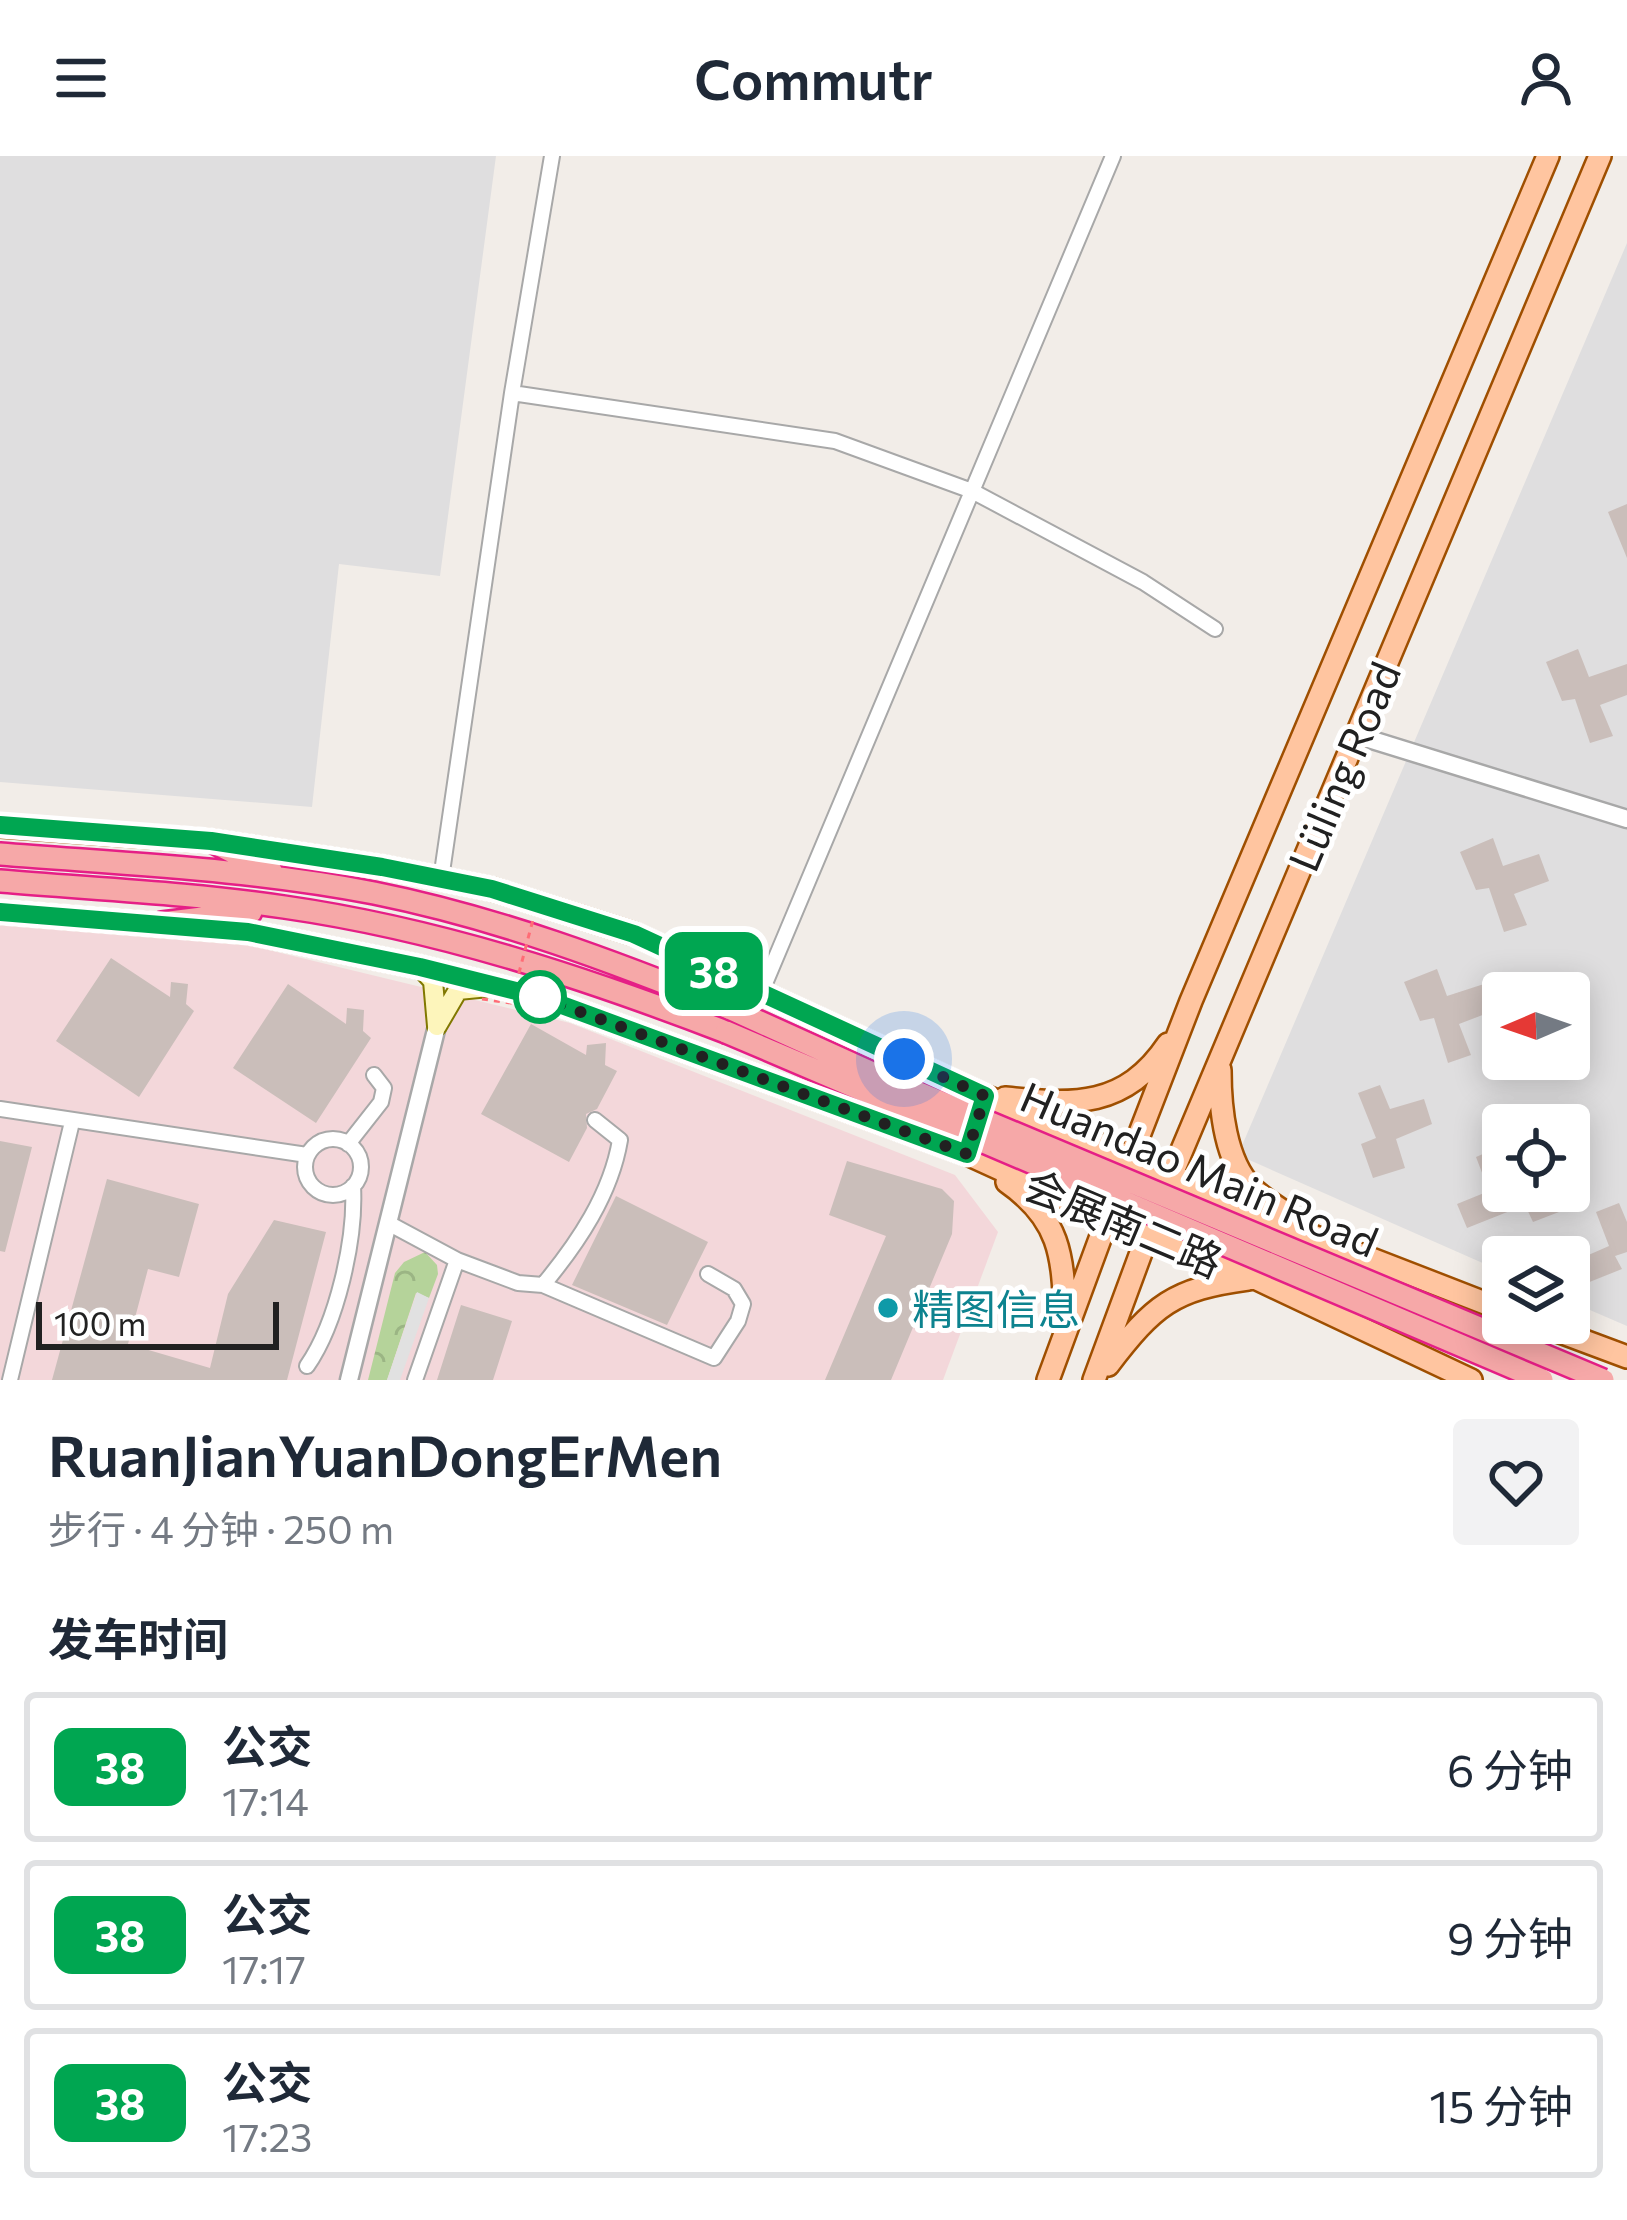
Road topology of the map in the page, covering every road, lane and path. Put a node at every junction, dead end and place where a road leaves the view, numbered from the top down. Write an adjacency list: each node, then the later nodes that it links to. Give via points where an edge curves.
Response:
1 (552, 156): 5 (street)
2 (1113, 156): 6 (street)
3 (1548, 156): 23 (main road, Lüling Road)
4 (1600, 156): 8 (main road, Lüling Road)
5 (512, 393): 6 (street, via 835,441); 14 (street)
6 (972, 491): 7 (street); 22 (street)
7 (1215, 629)
8 (1356, 735): 9 (street); 26 (main road, Lüling Road)
9 (1627, 819)
10 (0, 826): 11 (main road)
11 (211, 841): 13 (highway); 14 (main road)
12 (0, 854): 13 (highway, Huandao Main Road)
13 (283, 878): 24 (highway, Huandao Main Road, via 472,916 602,956)
14 (441, 879): 22 (main road, via 634,934)
15 (0, 881): 17 (highway, Huandao Main Road)
16 (585, 906): 21 (path, bridge, via 539,897 511,1003)
17 (286, 907): 19 (highway); 24 (highway, Huandao Main Road, via 465,945)
18 (0, 912): 19 (main road, 会展南二路)
19 (162, 923): 20 (main road, 会展南二路)
20 (420, 967): 21 (main road, 会展南二路); 25 (main road, via 433,981)
21 (487, 993): 25 (main road, via 458,990); 33 (main road, 会展南二路, via 540,997)
22 (761, 993): 28 (main road)
23 (1191, 1001): 28 (main road, via 1165,1048 1126,1087 1066,1103); 35 (main road, Lüling Road)
24 (729, 1021): 57 (highway, Huandao Main Road, bridge); 58 (highway, Huandao Main Road, bridge)
25 (436, 1026): 39 (street)
26 (1220, 1056): 36 (main road, Lüling Road); 41 (main road, via 1220,1100 1242,1174)
27 (374, 1075): 32 (street, via 384,1088 381,1102)
28 (985, 1096): 33 (main road); 35 (main road)
29 (0, 1109): 31 (street)
30 (595, 1120): 45 (street, via 620,1140 617,1161 580,1238)
31 (72, 1122): 34 (street); 51 (street)
32 (348, 1144): 34 (street, via 328,1140); 37 (street, via 360,1162)
33 (967, 1154): 38 (main road, 会展南二路); 47 (main road, via 1046,1218 1059,1246)
34 (308, 1155): 37 (street, via 307,1177 317,1191 341,1194)
35 (1131, 1158): 36 (main road); 38 (main road, Lüling Road)
36 (1171, 1176): 40 (main road, Lüling Road); 41 (main road)
37 (353, 1186): 50 (street, via 349,1252 323,1342)
38 (1107, 1219): 40 (main road, 会展南二路); 47 (main road, Lüling Road)
39 (388, 1223): 42 (street); 52 (street)
40 (1147, 1236): 44 (main road, 会展南二路); 55 (main road, Lüling Road)
41 (1320, 1239): 46 (main road)
42 (458, 1260): 45 (street); 53 (street)
43 (708, 1274): 45 (street, via 743,1304 714,1358)
44 (1256, 1278): 55 (main road, via 1174,1298 1136,1328); 56 (main road, 会展南二路)
45 (543, 1285)
46 (1482, 1302)
47 (1065, 1331): 54 (main road, Lüling Road)
48 (1590, 1343): 49 (main road)
49 (1627, 1357)
50 (307, 1366)
51 (10, 1380)
52 (349, 1380)
53 (415, 1380)
54 (1048, 1380)
55 (1096, 1380)
56 (1471, 1380)
57 (1542, 1380)
58 (1603, 1380)

